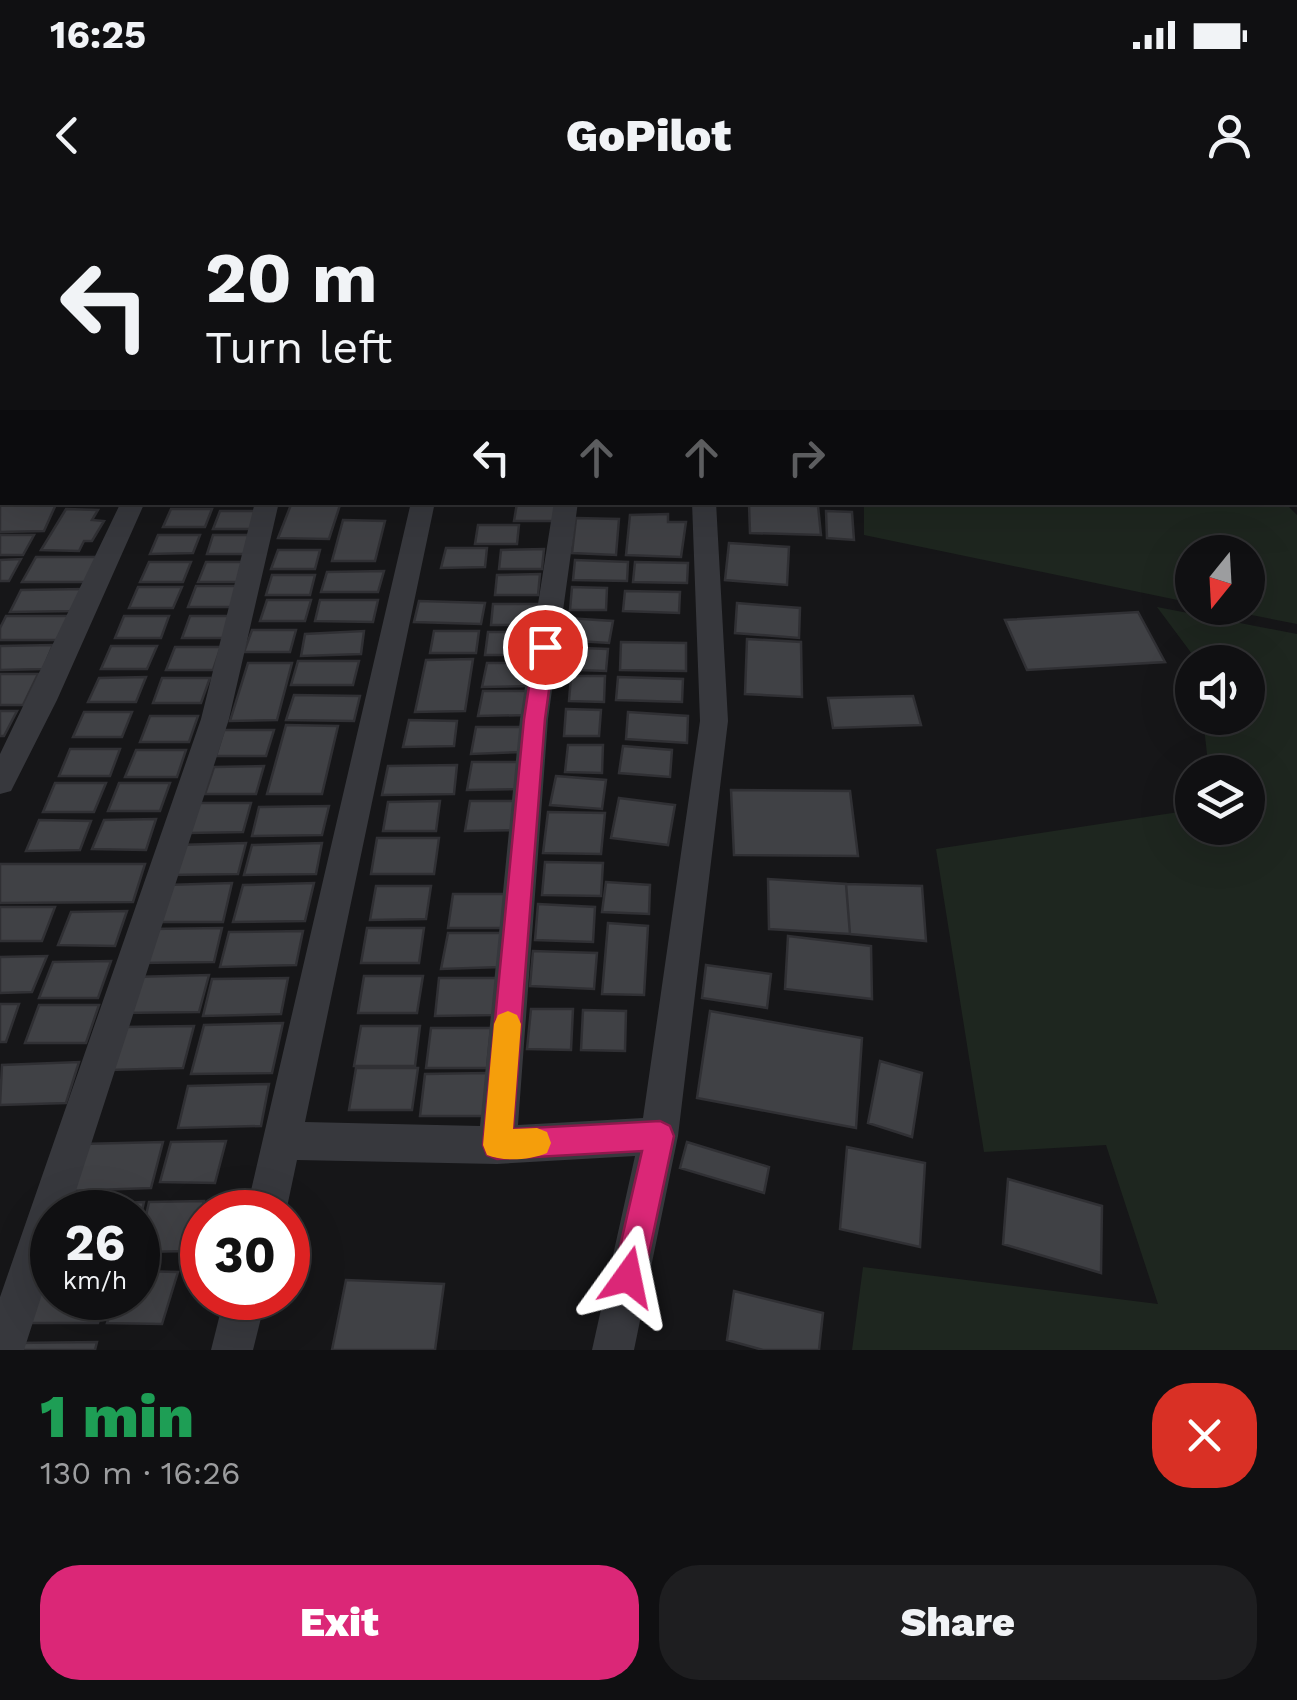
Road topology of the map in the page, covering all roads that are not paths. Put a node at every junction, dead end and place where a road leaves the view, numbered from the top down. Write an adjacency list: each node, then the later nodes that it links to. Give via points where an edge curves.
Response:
1 (132, 505): 6 (street)
2 (266, 505): 12 (street, via 215,720)
3 (422, 505): 8 (street)
4 (566, 505): 9 (street, via 534,719)
5 (704, 505): 7 (street, via 714,721)
6 (0, 782)
7 (660, 1136): 9 (street); 14 (street)
8 (284, 1141): 9 (street); 10 (street)
9 (497, 1145)
10 (272, 1190)
11 (240, 1320): 13 (street)
12 (3, 1350)
13 (232, 1350)
14 (613, 1350)

